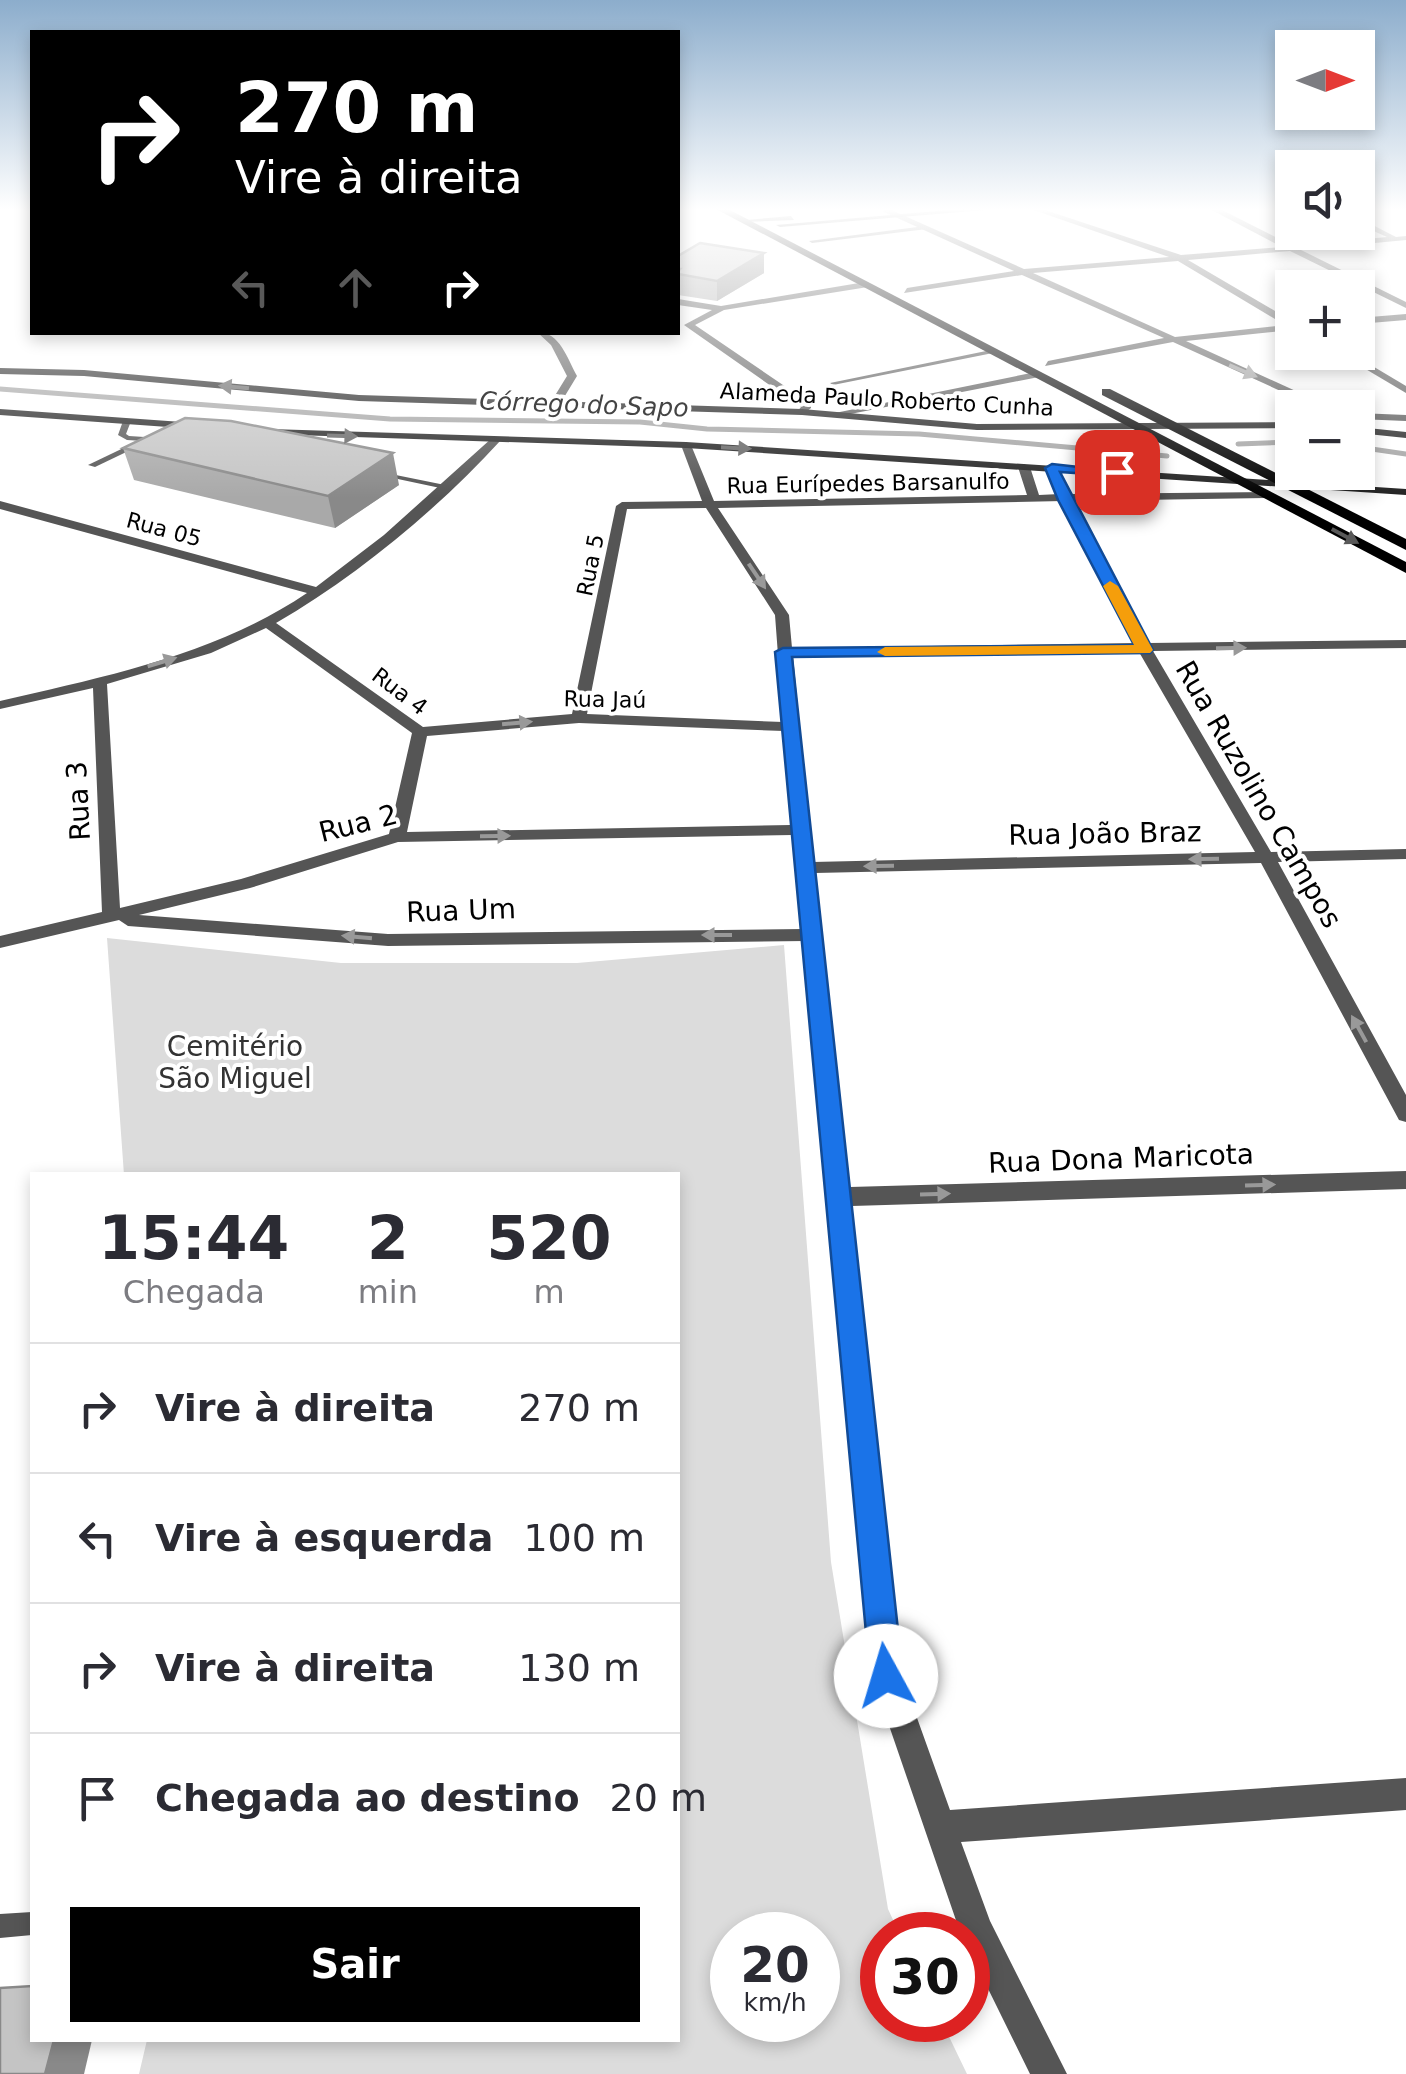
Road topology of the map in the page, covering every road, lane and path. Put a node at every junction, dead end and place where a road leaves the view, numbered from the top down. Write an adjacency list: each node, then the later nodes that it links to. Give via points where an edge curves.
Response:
1 (691, 304): 6 (street)
2 (748, 304): 6 (street)
3 (900, 304): 14 (main road)
4 (932, 304): 15 (main road)
5 (1090, 304): 12 (street)
6 (722, 308): 26 (street, via 689,325 806,406)
7 (1406, 317): 8 (street)
8 (1375, 320)
9 (1275, 328): 12 (street)
10 (545, 335): 13 (street)
11 (566, 335): 13 (street)
12 (1168, 340): 15 (street); 22 (street, one-way to 22)
13 (555, 343): 24 (street, via 572,376)
14 (991, 352): 19 (main road); 20 (lane)
15 (1048, 364): 18 (main road)
16 (0, 370): 24 (street, Alameda Paulo Roberto Cunha, one-way to 16, via 359,398)
17 (1372, 370): 23 (street)
18 (1063, 371)
19 (1036, 375): 27 (street); 33 (main road)
20 (833, 382)
21 (1095, 387): 31 (main road)
22 (1286, 390)
23 (1406, 390)
24 (556, 402): 26 (street, Alameda Paulo Roberto Cunha)
25 (0, 412): 30 (street)
26 (802, 412): 27 (street, Alameda Paulo Roberto Cunha)
27 (836, 414): 33 (street, Alameda Paulo Roberto Cunha, via 977,426)
28 (1375, 417): 29 (street)
29 (1406, 418)
30 (127, 421): 34 (street); 38 (lane, via 122,435)
31 (1168, 422): 32 (street, Alameda Paulo Roberto Cunha); 33 (street, Alameda Paulo Roberto Cunha); 46 (main road)
32 (1275, 424)
33 (1136, 426): 47 (main road)
34 (214, 428)
35 (248, 430): 40 (street, one-way to 40)
36 (1375, 432): 37 (street)
37 (1406, 435)
38 (148, 439): 39 (lane); 42 (lane)
39 (175, 440)
40 (496, 440): 41 (street); 49 (street)
41 (686, 445): 43 (street, one-way to 43); 57 (street)
42 (92, 465)
43 (1024, 467): 44 (street); 54 (street)
44 (1052, 468): 47 (street); 55 (street, Rua Ruzolino Campos)
45 (369, 471): 49 (lane)
46 (1275, 475)
47 (1238, 480): 48 (street); 53 (main road)
48 (1275, 484)
49 (444, 487): 60 (street)
50 (1305, 490): 58 (main road)
51 (1370, 490): 52 (street)
52 (1406, 492)
53 (1266, 494): 55 (street, Rua Eurípedes Barsanulfo); 59 (main road, one-way to 59)
54 (1036, 500): 55 (street, Rua Eurípedes Barsanulfo); 57 (street, Rua Eurípedes Barsanulfo)
55 (1064, 500): 63 (street, Rua Ruzolino Campos)
56 (0, 505): 60 (street, Rua 05)
57 (710, 506): 64 (street, one-way to 64, via 782,615); 67 (street, Rua 5, via 622,506)
58 (1406, 544)
59 (1406, 568)
60 (318, 592): 61 (street)
61 (267, 623): 65 (street, one-way to 61); 69 (street, Rua 4)
62 (1406, 644): 63 (street, one-way to 62)
63 (1145, 650): 64 (street); 73 (street, Rua Ruzolino Campos)
64 (783, 652): 68 (street)
65 (100, 681): 66 (street); 75 (street, Rua 3)
66 (0, 705)
67 (579, 718): 68 (street, Rua Jaú); 69 (street, Rua Jaú, one-way to 67)
68 (790, 728): 70 (street)
69 (420, 732): 71 (street, Rua 4)
70 (800, 830): 71 (street, Rua 2, one-way to 70); 74 (street)
71 (397, 837): 75 (street, Rua 2)
72 (1406, 854): 73 (street, Rua João Braz)
73 (1266, 857): 74 (street, Rua João Braz, one-way to 74); 78 (street, Rua Ruzolino Campos, one-way to 73)
74 (805, 868): 76 (street)
75 (112, 918): 76 (street, Rua Um, one-way to 75, via 388,940); 77 (street, Rua 2)
76 (814, 935): 80 (street)
77 (0, 942)
78 (1406, 1114)
79 (1406, 1180): 80 (street, Rua Dona Maricota, one-way to 79)
80 (838, 1196): 82 (street, via 886,1676)
81 (1406, 1794): 82 (street)
82 (943, 1827): 85 (street, via 976,1929)
83 (30, 1924): 84 (lane)
84 (0, 1926)
85 (1050, 2074)

